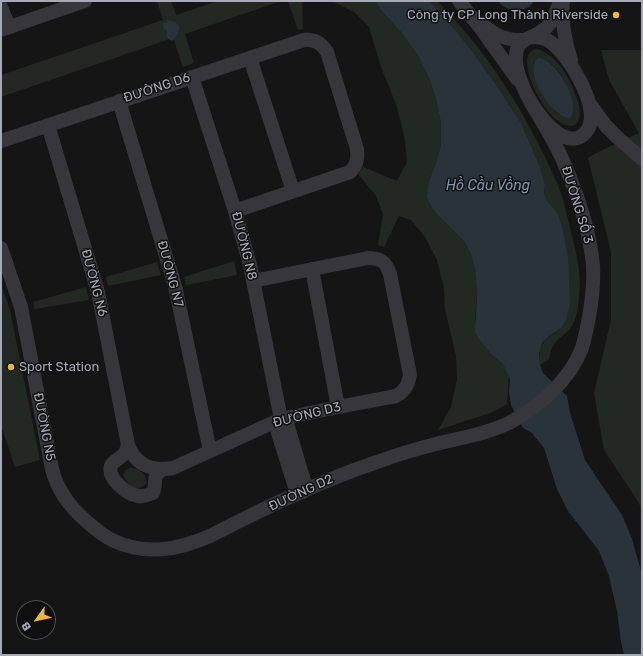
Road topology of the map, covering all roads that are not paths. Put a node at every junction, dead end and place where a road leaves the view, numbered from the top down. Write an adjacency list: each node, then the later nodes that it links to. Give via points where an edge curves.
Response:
1 (459, 1): 6 (street, via 492,32 509,39); 10 (street, ĐƯỜNG SỐ 3, via 500,54)
2 (562, 1): 6 (street, via 550,24); 8 (street, via 564,30)
3 (79, 2): 5 (street)
4 (1, 7): 5 (street)
5 (5, 29)
6 (528, 38): 8 (street, via 539,37 548,40 566,56); 10 (street, via 518,46 516,53 518,73)
7 (250, 58): 9 (street, ĐƯỜNG D6); 17 (street); 17 (street, ĐƯỜNG D6, via 304,40 322,44 327,52 357,149 357,164 350,172)
8 (574, 68): 12 (street)
9 (192, 77): 11 (street, ĐƯỜNG D6); 19 (street, ĐƯỜNG N8)
10 (528, 98): 14 (street, via 553,130 569,138); 18 (street, ĐƯỜNG SỐ 3, via 564,162)
11 (119, 101): 13 (street, ĐƯỜNG D6); 27 (street, ĐƯỜNG N7, via 175,286)
12 (589, 102): 14 (street, via 590,124 588,131); 16 (street, via 606,126)
13 (48, 125): 15 (street, ĐƯỜNG D6); 26 (street, ĐƯỜNG N6, via 98,292)
14 (580, 137): 18 (street, via 573,145 570,156)
15 (1, 141)
16 (642, 159)
17 (293, 191): 19 (street)
18 (576, 193): 25 (street, ĐƯỜNG SỐ 3, via 586,224 593,265 593,294 582,348 563,380 553,391 524,414)
19 (235, 211): 22 (street, ĐƯỜNG N8)
20 (1, 248): 30 (street, ĐƯỜNG N5, via 21,307 54,477 68,503 95,529)
21 (312, 269): 22 (street); 23 (street); 23 (street, ĐƯỜNG D3, via 368,258 382,261 388,267 410,375 406,386 396,396)
22 (253, 281): 24 (street, ĐƯỜNG N8)
23 (338, 407): 24 (street, ĐƯỜNG D3)
24 (280, 419): 27 (street, ĐƯỜNG D3); 29 (street, ĐƯỜNG N8, via 277,425 278,433 295,487)
25 (494, 428): 29 (street, ĐƯỜNG D2, via 387,458)
26 (128, 445): 28 (street, ĐƯỜNG N6, via 138,461 150,467); 28 (street, via 123,456 111,466 110,474 115,482 130,493 138,496 153,493 155,477)
27 (210, 451): 28 (street, ĐƯỜNG D3, via 184,464)
28 (164, 469)
29 (303, 492): 30 (street, ĐƯỜNG D2, via 200,541 174,548 143,550)
30 (111, 540)

